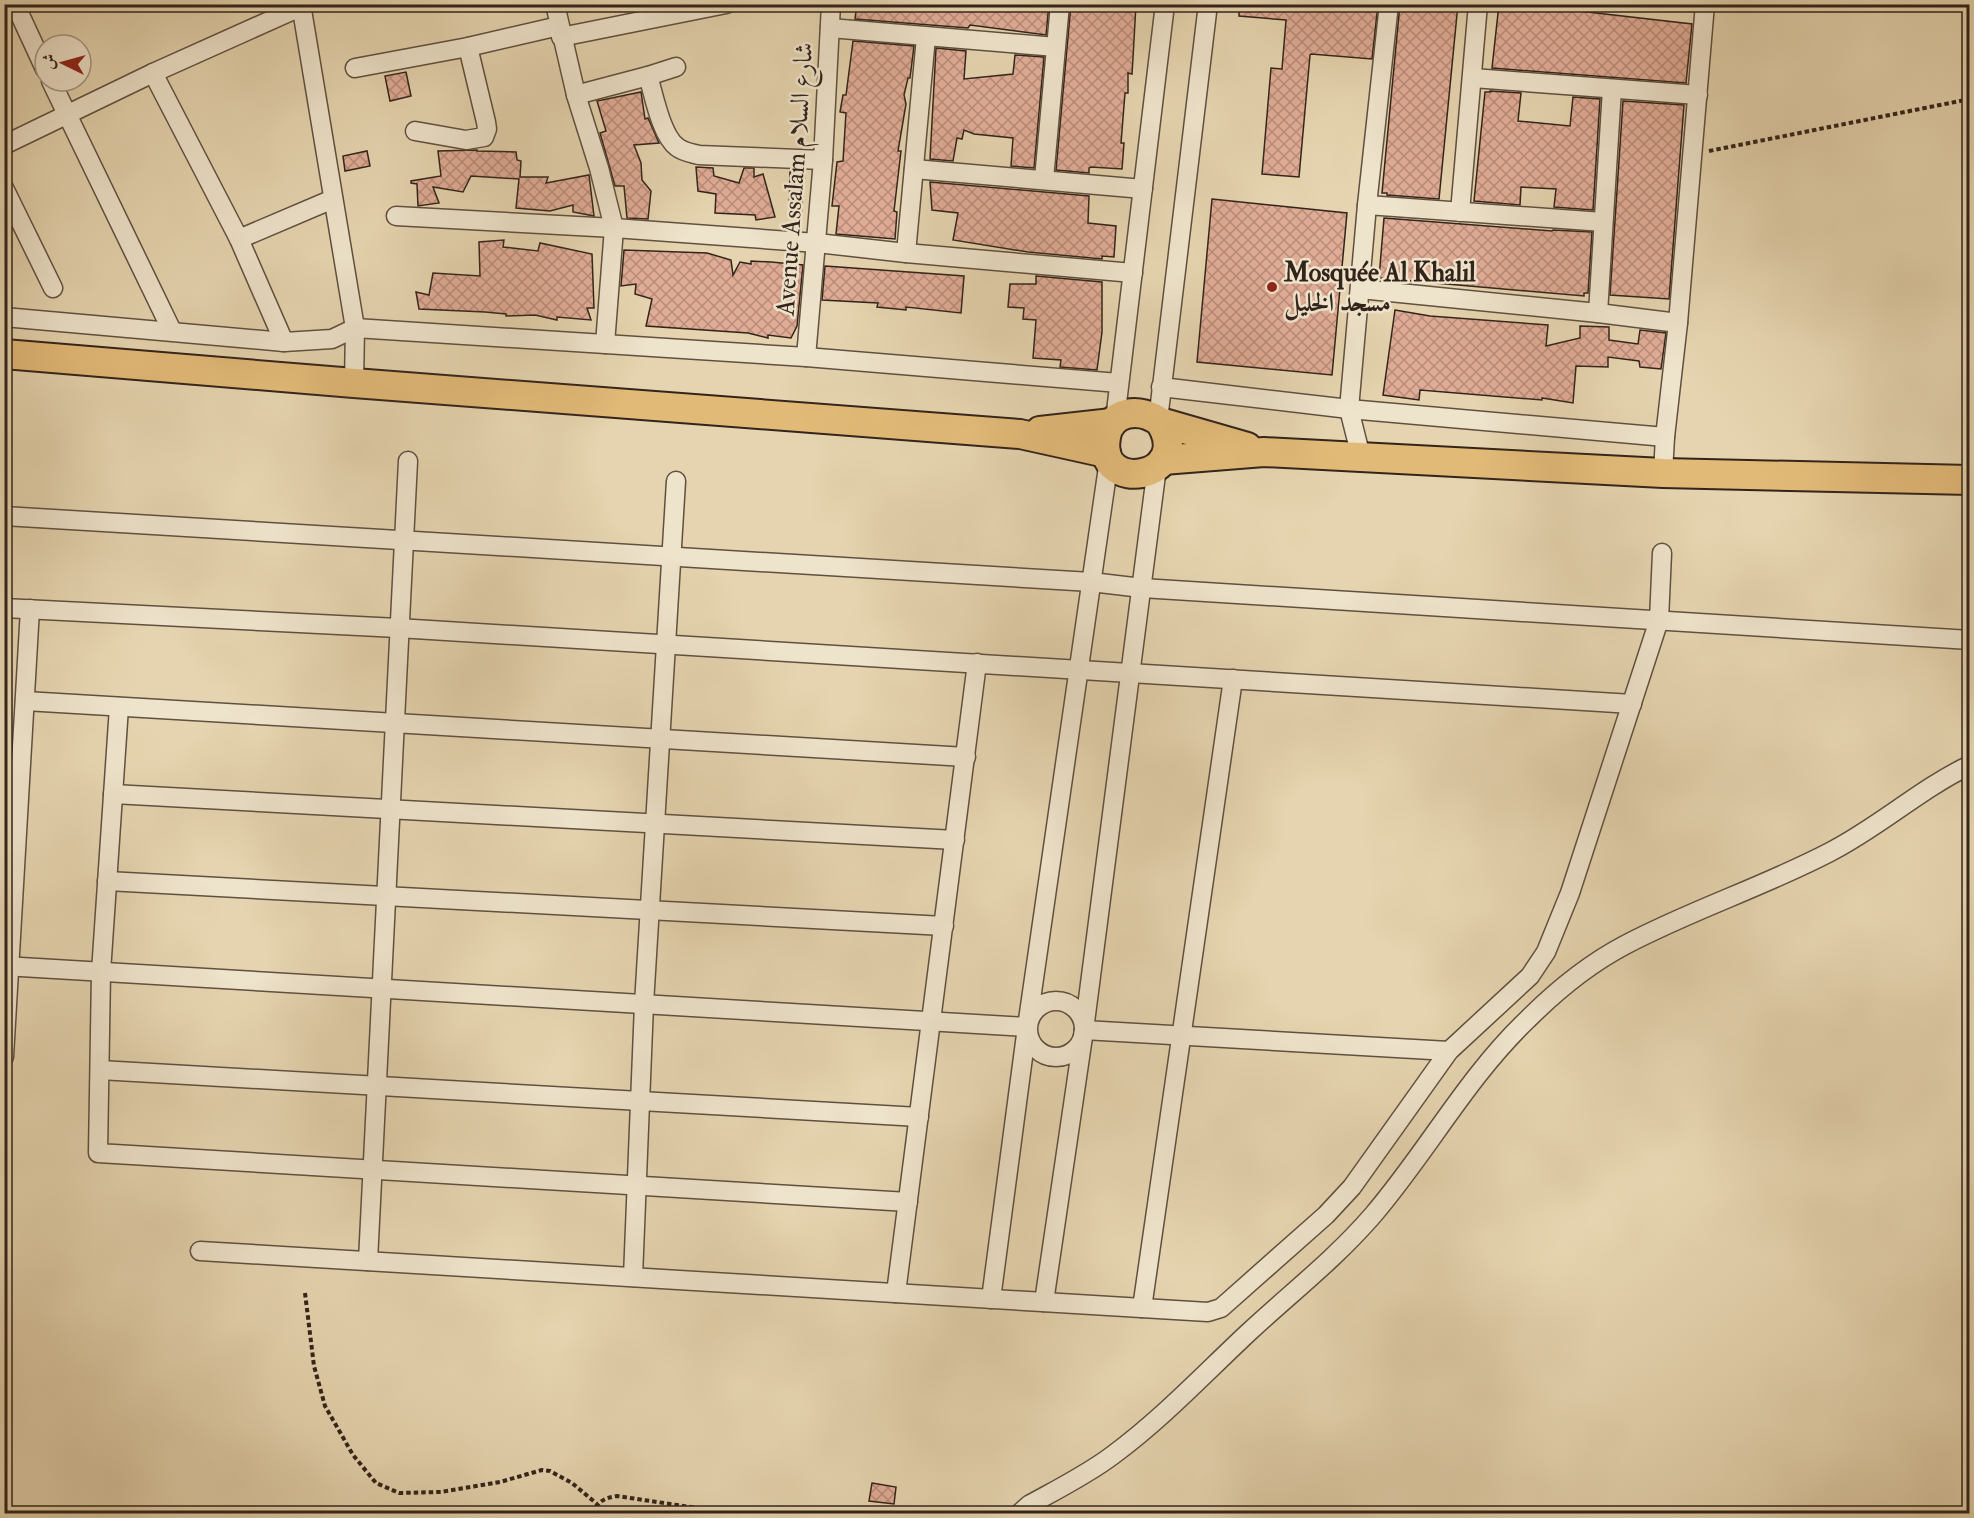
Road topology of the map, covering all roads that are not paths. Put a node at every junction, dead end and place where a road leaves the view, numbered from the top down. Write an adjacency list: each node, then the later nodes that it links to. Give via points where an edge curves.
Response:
1 (15, 4): 16 (street)
2 (555, 4): 14 (street)
3 (726, 4): 12 (street)
4 (831, 4): 13 (street, Avenue Assalam شارع السلام)
5 (1060, 4): 18 (street)
6 (1165, 4): 35 (street)
7 (1208, 4): 59 (street)
8 (1389, 4): 37 (street)
9 (1478, 4): 23 (street)
10 (303, 5): 21 (street); 36 (street)
11 (1700, 5): 27 (street)
12 (660, 10): 14 (street)
13 (830, 28): 15 (street); 31 (street, Avenue Assalam شارع السلام)
14 (560, 31): 17 (street); 26 (street)
15 (926, 37): 18 (street); 32 (street)
16 (33, 43)
17 (468, 47): 20 (street); 29 (street, via 486,122 484,137 466,140)
18 (1056, 47): 33 (street)
19 (675, 67): 22 (street)
20 (355, 68)
21 (153, 73): 28 (street); 42 (street)
22 (648, 76): 26 (street); 31 (street, via 669,139 684,151 699,155)
23 (1473, 78): 24 (street); 38 (street)
24 (1612, 89): 27 (street); 40 (street)
25 (56, 93): 28 (street)
26 (576, 95): 41 (street)
27 (1698, 95): 50 (street)
28 (66, 114): 30 (street); 52 (street)
29 (415, 131)
30 (4, 145)
31 (823, 160): 43 (street, Avenue Assalam شارع السلام)
32 (914, 170): 33 (street); 44 (street)
33 (1044, 179): 35 (street)
34 (4, 188): 46 (street)
35 (1143, 189): 45 (street)
36 (333, 199): 42 (street); 51 (street)
37 (1367, 205): 38 (street); 47 (street)
38 (1460, 212): 40 (street)
39 (396, 216): 41 (street)
40 (1603, 222): 48 (street)
41 (614, 228): 43 (street); 54 (street)
42 (239, 239): 53 (street)
43 (817, 243): 44 (street); 56 (street, Avenue Assalam شارع السلام)
44 (906, 253): 45 (street)
45 (1132, 273): 58 (street)
46 (53, 288)
47 (1360, 290): 48 (street); 60 (street)
48 (1598, 312): 50 (street)
49 (4, 317): 52 (street)
50 (1678, 323): 64 (street)
51 (355, 328): 53 (street, via 332,339); 54 (street); 57 (street)
52 (172, 331): 53 (street)
53 (284, 342)
54 (605, 344): 56 (street)
55 (4, 354): 57 (main road)
56 (806, 357): 58 (street)
57 (354, 383): 63 (main road)
58 (1119, 383): 61 (street)
59 (1161, 387): 60 (street); 62 (street)
60 (1349, 409): 64 (street); 67 (street)
61 (1113, 421): 62 (main road, via 1136,411); 63 (main road); 66 (main road, via 1104,443)
62 (1159, 421): 65 (main road); 69 (main road, via 1168,440)
63 (1020, 434): 66 (main road)
64 (1665, 437): 70 (street)
65 (1264, 452): 67 (main road); 69 (main road)
66 (1107, 456): 69 (main road, via 1116,468 1137,475); 77 (street)
67 (1361, 457): 70 (main road)
68 (408, 461): 74 (street)
69 (1160, 464): 78 (street)
70 (1663, 473): 71 (main road)
71 (1970, 480)
72 (675, 482): 76 (street)
73 (4, 516): 74 (street)
74 (402, 541): 76 (street); 82 (street)
75 (1662, 553): 81 (street)
76 (670, 558): 77 (street); 84 (street)
77 (1091, 582): 78 (street); 86 (street)
78 (1142, 588): 81 (street); 87 (street)
79 (4, 608): 80 (street)
80 (30, 609): 82 (street); 89 (street)
81 (1659, 620): 83 (street); 90 (street)
82 (398, 628): 84 (street); 92 (street)
83 (1970, 640)
84 (667, 644): 85 (street); 93 (street)
85 (977, 663): 86 (street); 94 (street)
86 (1078, 669): 87 (street); 109 (street)
87 (1131, 673): 88 (street); 110 (street)
88 (1233, 679): 90 (street); 111 (street)
89 (25, 701): 91 (street); 104 (street)
90 (1632, 704): 112 (street, via 1570,893 1546,952 1530,976)
91 (118, 707): 92 (street); 96 (street)
92 (393, 723): 93 (street); 97 (street)
93 (661, 739): 94 (street); 98 (street)
94 (966, 757): 99 (street)
95 (1970, 765): 128 (street, via 1834,851 1623,946 1559,990 1494,1055 1411,1168 1339,1251 1166,1413 1112,1456)
96 (113, 795): 97 (street); 100 (street)
97 (389, 810): 98 (street); 101 (street)
98 (655, 824): 99 (street); 102 (street)
99 (955, 840): 103 (street)
100 (107, 881): 101 (street); 105 (street)
101 (385, 896): 102 (street); 106 (street)
102 (650, 910): 103 (street); 107 (street)
103 (944, 926): 108 (street)
104 (7, 967): 105 (street); 113 (street)
105 (101, 972): 106 (street); 114 (street)
106 (380, 988): 107 (street); 115 (street)
107 (644, 1004): 108 (street); 116 (street)
108 (931, 1021): 109 (street); 117 (street)
109 (1027, 1027): 110 (street, via 1035,1009 1062,1001 1078,1012); 110 (street, via 1037,1051 1054,1058 1078,1047); 125 (street)
110 (1084, 1030): 111 (street); 126 (street)
111 (1182, 1035): 112 (street); 127 (street)
112 (1449, 1051): 127 (street, via 1352,1187 1221,1308 1208,1312)
113 (4, 1057)
114 (100, 1070): 115 (street); 118 (street, via 98,1153)
115 (376, 1086): 116 (street); 118 (street)
116 (640, 1101): 117 (street); 119 (street)
117 (919, 1117): 120 (street)
118 (372, 1169): 119 (street); 122 (street)
119 (637, 1185): 120 (street); 123 (street)
120 (908, 1202): 124 (street)
121 (200, 1251): 122 (street)
122 (368, 1261): 123 (street)
123 (633, 1277): 124 (street)
124 (896, 1293): 125 (street)
125 (991, 1299): 126 (street)
126 (1044, 1302): 127 (street)
127 (1142, 1308)
128 (1019, 1514)

